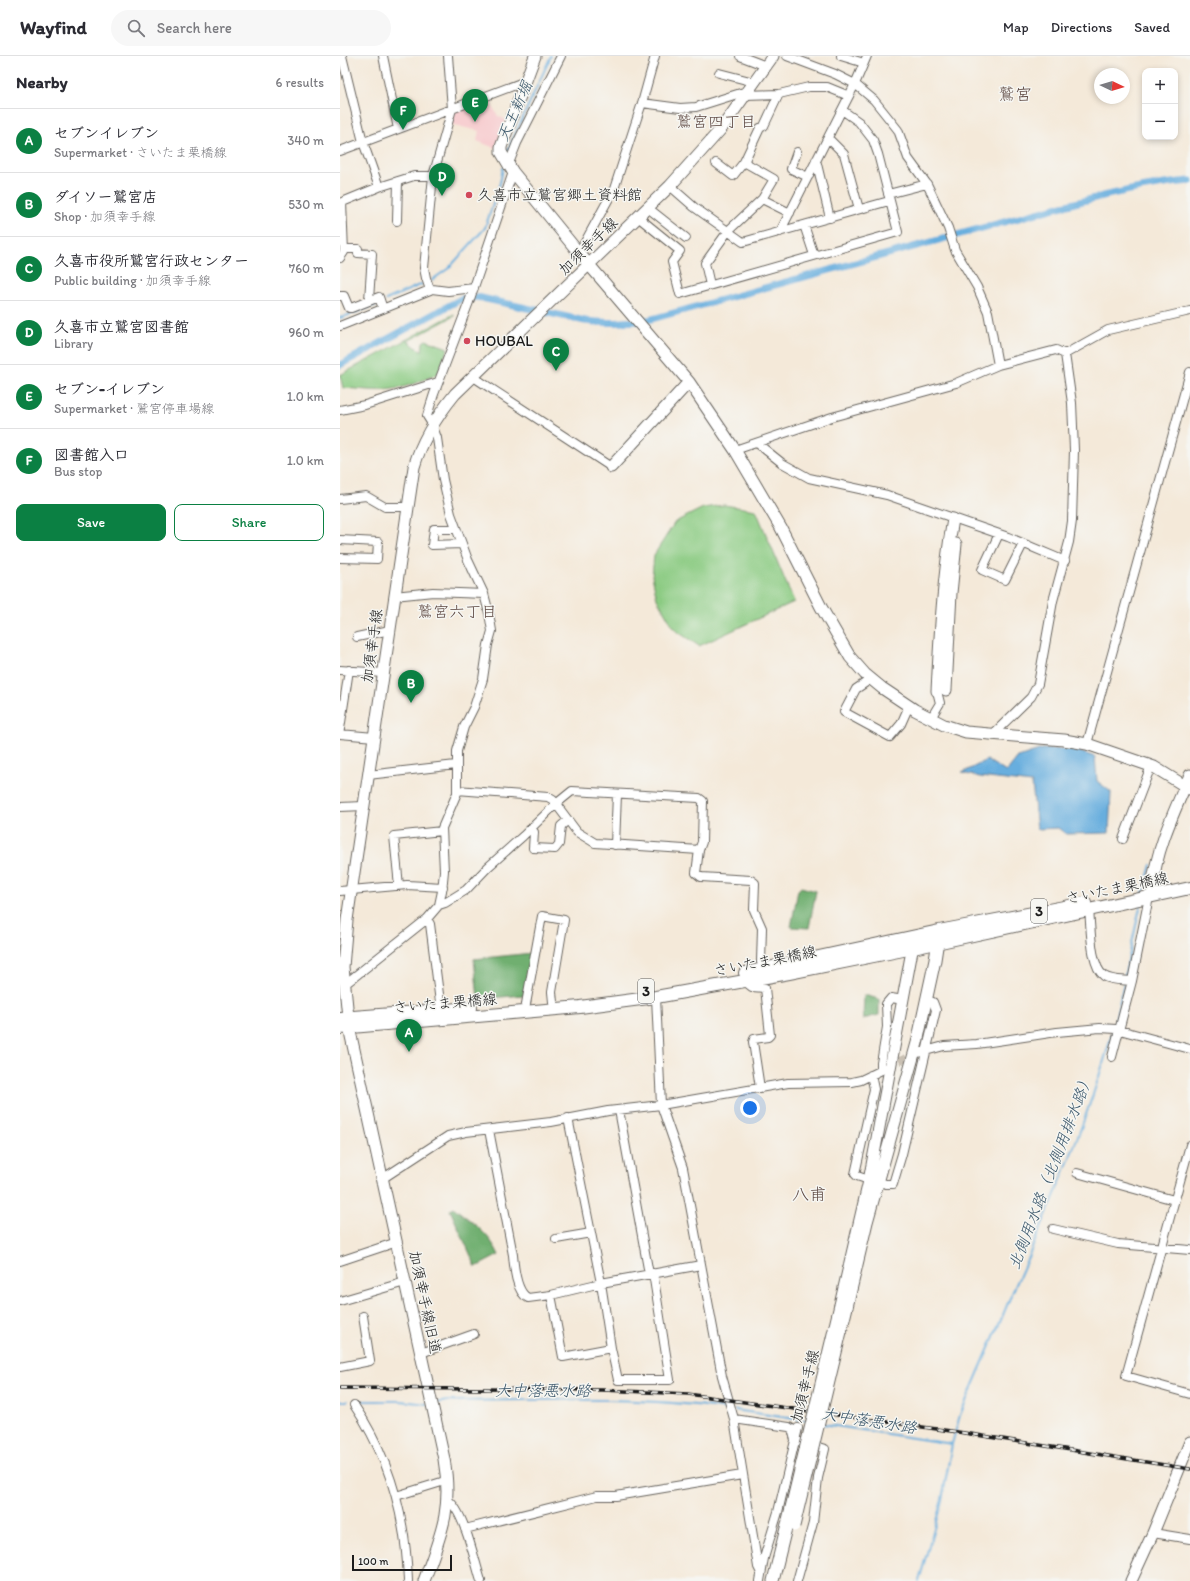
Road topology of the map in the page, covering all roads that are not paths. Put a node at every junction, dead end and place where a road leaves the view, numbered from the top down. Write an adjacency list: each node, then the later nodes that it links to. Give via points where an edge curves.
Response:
1 (383, 56): 22 (street)
2 (448, 56): 20 (street)
3 (535, 56): 14 (main road)
4 (561, 56): 30 (street, via 517,143)
5 (655, 56): 19 (street)
6 (740, 56): 12 (street)
7 (773, 56): 12 (main road, 加須幸手線)
8 (788, 56): 15 (street)
9 (841, 56): 11 (street)
10 (342, 57): 24 (street)
11 (866, 60): 15 (street)
12 (766, 66): 16 (main road, 加須幸手線)
13 (719, 73): 16 (street)
14 (526, 81): 20 (street); 30 (main road, via 501,147 501,152)
15 (855, 84): 18 (street); 34 (street, via 874,100 898,130 908,158)
16 (749, 90): 17 (street); 19 (street, via 696,107 680,108); 35 (main road, 加須幸手線, via 721,128)
17 (779, 94): 18 (street, via 810,87 827,87); 28 (street)
18 (849, 96): 21 (street)
19 (642, 103): 51 (street, via 614,189)
20 (452, 109): 22 (street); 31 (street)
21 (842, 110): 23 (street); 37 (street, via 859,122 873,140)
22 (398, 129): 24 (street)
23 (828, 138): 27 (street); 41 (street, via 844,154)
24 (363, 142): 25 (street); 36 (street)
25 (340, 151)
26 (797, 152): 32 (street, via 791,169)
27 (816, 160): 32 (street); 44 (street)
28 (744, 162): 29 (street, via 733,176); 38 (street, via 774,179)
29 (716, 163)
30 (511, 169): 51 (main road); 57 (street)
31 (433, 176): 33 (street, via 414,176); 56 (street, via 424,268)
32 (808, 177): 42 (street)
33 (398, 181): 36 (street); 45 (street)
34 (927, 184): 37 (street); 64 (street, via 948,228 955,250 977,286 988,312)
35 (670, 186): 40 (main road, 加須幸手線); 47 (street)
36 (379, 187): 39 (street)
37 (889, 198): 41 (street); 52 (street, via 898,232)
38 (762, 199): 42 (street); 47 (street)
39 (341, 202): 50 (street)
40 (648, 208): 43 (main road, 加須幸手線); 49 (street)
41 (859, 210): 44 (street)
42 (790, 213): 48 (street)
43 (638, 217): 54 (main road, 加須幸手線); 55 (street, via 680,251 672,262 680,294)
44 (830, 218): 46 (street)
45 (397, 221)
46 (804, 225): 48 (street); 52 (street)
47 (728, 232): 48 (street, via 743,242); 55 (street, via 705,263)
48 (780, 232)
49 (686, 238)
50 (344, 249): 53 (street); 59 (street, via 358,249 358,253 372,254)
51 (579, 252): 54 (main road)
52 (814, 255): 55 (street)
53 (340, 258)
54 (590, 264): 66 (main road, 加須幸手線); 68 (main road)
55 (710, 285)
56 (430, 290): 57 (street); 60 (street)
57 (473, 291): 67 (street)
58 (340, 296): 59 (street, via 344,296 349,308)
59 (369, 300): 60 (street, via 379,297)
60 (383, 309): 62 (street)
61 (1190, 311): 63 (street, via 1108,330)
62 (340, 326)
63 (1065, 354): 64 (street, via 1056,350); 83 (street, via 1072,403 1074,450 1072,521)
64 (998, 365): 71 (street, via 956,383 836,416)
65 (1190, 372): 99 (street)
66 (472, 376): 70 (main road, 加須幸手線); 73 (street)
67 (438, 382): 69 (street, via 365,405); 70 (street, via 428,416)
68 (689, 382): 72 (main road); 73 (main road)
69 (340, 410)
70 (432, 424): 75 (main road, 加須幸手線, via 418,453); 77 (street)
71 (757, 443): 72 (street); 76 (street, via 782,463 809,478 887,496)
72 (735, 450): 91 (main road, via 781,528 820,607 850,657)
73 (611, 467)
74 (340, 499): 75 (street, via 366,496 385,507)
75 (408, 507): 85 (main road, 加須幸手線)
76 (956, 520): 78 (street); 92 (main road, via 942,599)
77 (456, 529): 80 (street); 80 (street, via 434,529 432,545)
78 (999, 534): 81 (street); 81 (street, via 982,570 1005,580)
79 (340, 540): 82 (street, via 378,542 377,559)
80 (462, 544): 84 (street)
81 (1023, 544): 83 (street)
82 (340, 558)
83 (1065, 561): 97 (street, via 1053,601 1038,684 1031,697)
84 (484, 594): 85 (street, via 433,592); 100 (street, via 492,631 483,679 464,727)
85 (394, 596): 86 (main road, 加須幸手線)
86 (390, 630): 87 (street); 90 (main road, 加須幸手線)
87 (357, 637)
88 (340, 670): 89 (street)
89 (349, 670): 90 (street); 95 (street)
90 (383, 673): 98 (main road, 加須幸手線)
91 (871, 679): 93 (main road); 93 (street, via 856,689 844,712 890,737 901,724)
92 (942, 691): 94 (street, via 940,703)
93 (909, 706): 94 (main road)
94 (931, 718): 97 (main road, via 966,732)
95 (340, 729)
96 (340, 734): 98 (street)
97 (992, 735): 99 (main road)
98 (374, 736): 103 (main road, 加須幸手線)
99 (1087, 744): 101 (main road)
100 (456, 765): 103 (street); 105 (street)
101 (1151, 766): 104 (main road); 113 (street)
102 (1190, 775): 104 (main road)
103 (368, 776): 108 (main road, 加須幸手線)
104 (1184, 786): 121 (main road, via 1160,848)
105 (457, 790): 107 (street, via 548,797); 112 (street)
106 (617, 794): 107 (street, via 572,792); 114 (street); 115 (street, via 699,798 703,801 702,842)
107 (556, 804): 110 (street); 111 (street)
108 (364, 806): 109 (street); 120 (main road, 加須幸手線)
109 (340, 808)
110 (568, 820): 111 (street, via 561,826 559,844 555,849 533,848 534,832); 114 (street, via 577,832 595,843)
111 (531, 829): 122 (street, via 466,890 445,904)
112 (442, 831): 117 (street, via 394,836); 118 (street)
113 (1123, 838)
114 (615, 845): 115 (street)
115 (699, 850): 127 (street, via 696,873 701,877 751,880 755,883 754,910 762,928)
116 (1190, 881): 121 (main road, さいたま栗橋線 / 3)
117 (398, 886): 118 (street); 120 (street)
118 (443, 887): 122 (street)
119 (1190, 888): 121 (main road, さいたま栗橋線 / 3)
120 (346, 890): 129 (main road, 加須幸手線)
121 (1146, 894): 123 (main road, さいたま栗橋線 / 3); 125 (main road, さいたま栗橋線 / 3); 130 (street)
122 (438, 905): 124 (street)
123 (1089, 910): 125 (main road, さいたま栗橋線 / 3); 130 (street, via 1093,951 1099,970 1109,978)
124 (427, 919): 129 (street, via 349,981); 136 (street, via 430,924)
125 (939, 937): 126 (main road, さいたま栗橋線 / 3); 133 (main road)
126 (914, 943): 127 (main road, さいたま栗橋線 / 3); 128 (main road, さいたま栗橋線 / 3); 132 (main road)
127 (763, 969): 128 (main road, さいたま栗橋線 / 3)
128 (742, 977): 131 (main road, さいたま栗橋線 / 3); 134 (main road, さいたま栗橋線 / 3); 143 (street, via 752,987 765,988 770,1035 754,1039 753,1042)
129 (344, 981): 137 (main road, 加須幸手線)
130 (1132, 981): 138 (street)
131 (656, 997): 137 (main road, さいたま栗橋線 / 3, via 580,1007); 144 (street)
132 (904, 1000): 142 (street, via 891,998 886,1004 887,1027 881,1063 883,1068); 151 (main road)
133 (926, 1000): 140 (street, via 933,1002 936,1010); 151 (main road, via 917,1043)
134 (553, 1002): 135 (main road, さいたま栗橋線 / 3); 135 (street, via 552,992 564,920 542,916)
135 (526, 1004): 136 (main road, さいたま栗橋線 / 3)
136 (441, 1010): 137 (main road, さいたま栗橋線 / 3)
137 (344, 1023): 150 (main road, 加須幸手線旧道)
138 (1114, 1029): 139 (street); 140 (street, via 1058,1032); 141 (street)
139 (1190, 1049)
140 (922, 1051): 151 (street, via 902,1154 893,1184)
141 (1112, 1057)
142 (871, 1075): 143 (street, via 852,1082 788,1083); 151 (street, via 874,1089 855,1174)
143 (760, 1088): 144 (street)
144 (661, 1105): 145 (street); 160 (street, via 683,1168)
145 (619, 1110): 146 (street); 161 (street)
146 (568, 1118): 147 (street); 154 (street)
147 (489, 1130): 150 (street, via 448,1136); 164 (street, via 515,1276 524,1296 528,1298)
148 (1190, 1145): 152 (street)
149 (1077, 1173): 152 (street)
150 (382, 1179): 156 (main road, 加須幸手線旧道)
151 (874, 1181): 166 (main road, 加須幸手線, via 868,1222); 166 (main road, 加須幸手線, via 865,1199)
152 (1174, 1200): 157 (street)
153 (1053, 1229): 157 (street, via 1118,1244)
154 (591, 1233): 155 (street); 163 (street)
155 (556, 1239)
156 (397, 1242): 159 (street); 162 (main road, 加須幸手線旧道)
157 (1161, 1247): 158 (street); 172 (street, via 1126,1376)
158 (1190, 1250)
159 (340, 1261)
160 (701, 1265): 161 (street); 174 (street, via 722,1376)
161 (651, 1274): 163 (street); 169 (street, via 670,1380 618,1380)
162 (406, 1282): 165 (street); 170 (main road, 加須幸手線旧道)
163 (600, 1283): 164 (street); 169 (street)
164 (551, 1295): 169 (street, via 563,1357)
165 (340, 1301)
166 (844, 1306): 182 (main road, 加須幸手線, bridge)
167 (362, 1316): 171 (street, via 370,1361)
168 (474, 1334): 170 (street)
169 (612, 1348)
170 (421, 1352): 179 (main road, 加須幸手線旧道)
171 (340, 1367)
172 (1190, 1394)
173 (354, 1405): 180 (street, via 382,1454)
174 (734, 1419): 176 (street, via 790,1427); 178 (street)
175 (798, 1428): 176 (street)
176 (795, 1440): 186 (street); 192 (street, via 824,1448 826,1451 818,1478 812,1523)
177 (1190, 1442): 184 (main road)
178 (742, 1475): 183 (street, via 616,1496 597,1496); 186 (street)
179 (448, 1480): 180 (street); 181 (main road, 加須幸手線旧道)
180 (396, 1496): 187 (street, via 405,1537)
181 (448, 1500): 183 (street, via 455,1506); 188 (main road, 加須幸手線旧道, via 441,1534)
182 (791, 1525): 190 (main road, 加須幸手線); 191 (main road, 加須幸手線)
183 (465, 1529): 189 (street)
184 (1153, 1533): 185 (street); 193 (main road)
185 (1190, 1539)
186 (760, 1577)
187 (408, 1581)
188 (424, 1581)
189 (481, 1581)
190 (774, 1581)
191 (781, 1581)
192 (797, 1581)
193 (1131, 1581)

